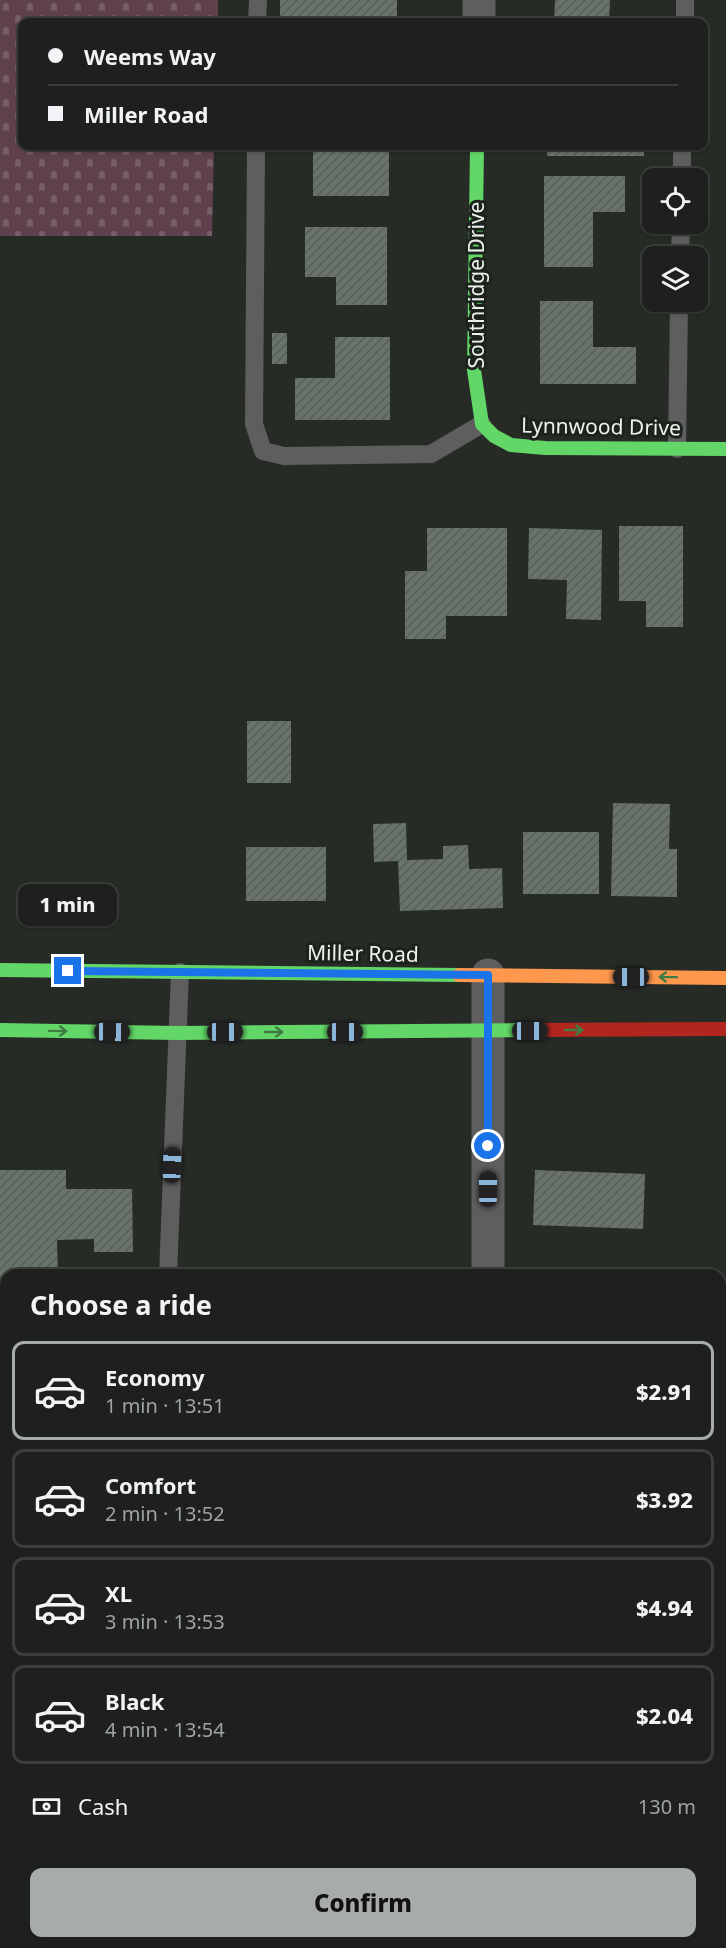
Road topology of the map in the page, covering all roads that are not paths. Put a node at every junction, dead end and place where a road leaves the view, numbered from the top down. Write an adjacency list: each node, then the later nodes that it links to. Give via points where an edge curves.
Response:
1 (258, 0): 4 (lane)
2 (479, 0): 5 (street)
3 (685, 0): 6 (lane)
4 (258, 18)
5 (479, 18)
6 (685, 18)
7 (256, 150): 12 (lane, via 254,424 263,451 284,456 431,454)
8 (477, 150): 12 (main road, Southridge Drive, via 474,370)
9 (682, 150): 10 (lane)
10 (682, 168)
11 (679, 312): 13 (lane)
12 (482, 424): 13 (main road, Lynnwood Drive, via 511,446)
13 (677, 449): 14 (main road, Lynnwood Drive)
14 (726, 450)
15 (0, 970): 16 (main road, Miller Road)
16 (180, 972): 17 (main road, Miller Road); 22 (lane)
17 (488, 975): 18 (main road, Miller Road, one-way to 17); 21 (street)
18 (726, 978)
19 (726, 1029): 21 (main road, one-way to 19)
20 (0, 1030): 22 (main road, one-way to 22)
21 (488, 1031): 22 (main road, one-way to 21); 24 (street)
22 (177, 1033): 23 (lane)
23 (168, 1269)
24 (488, 1269)

